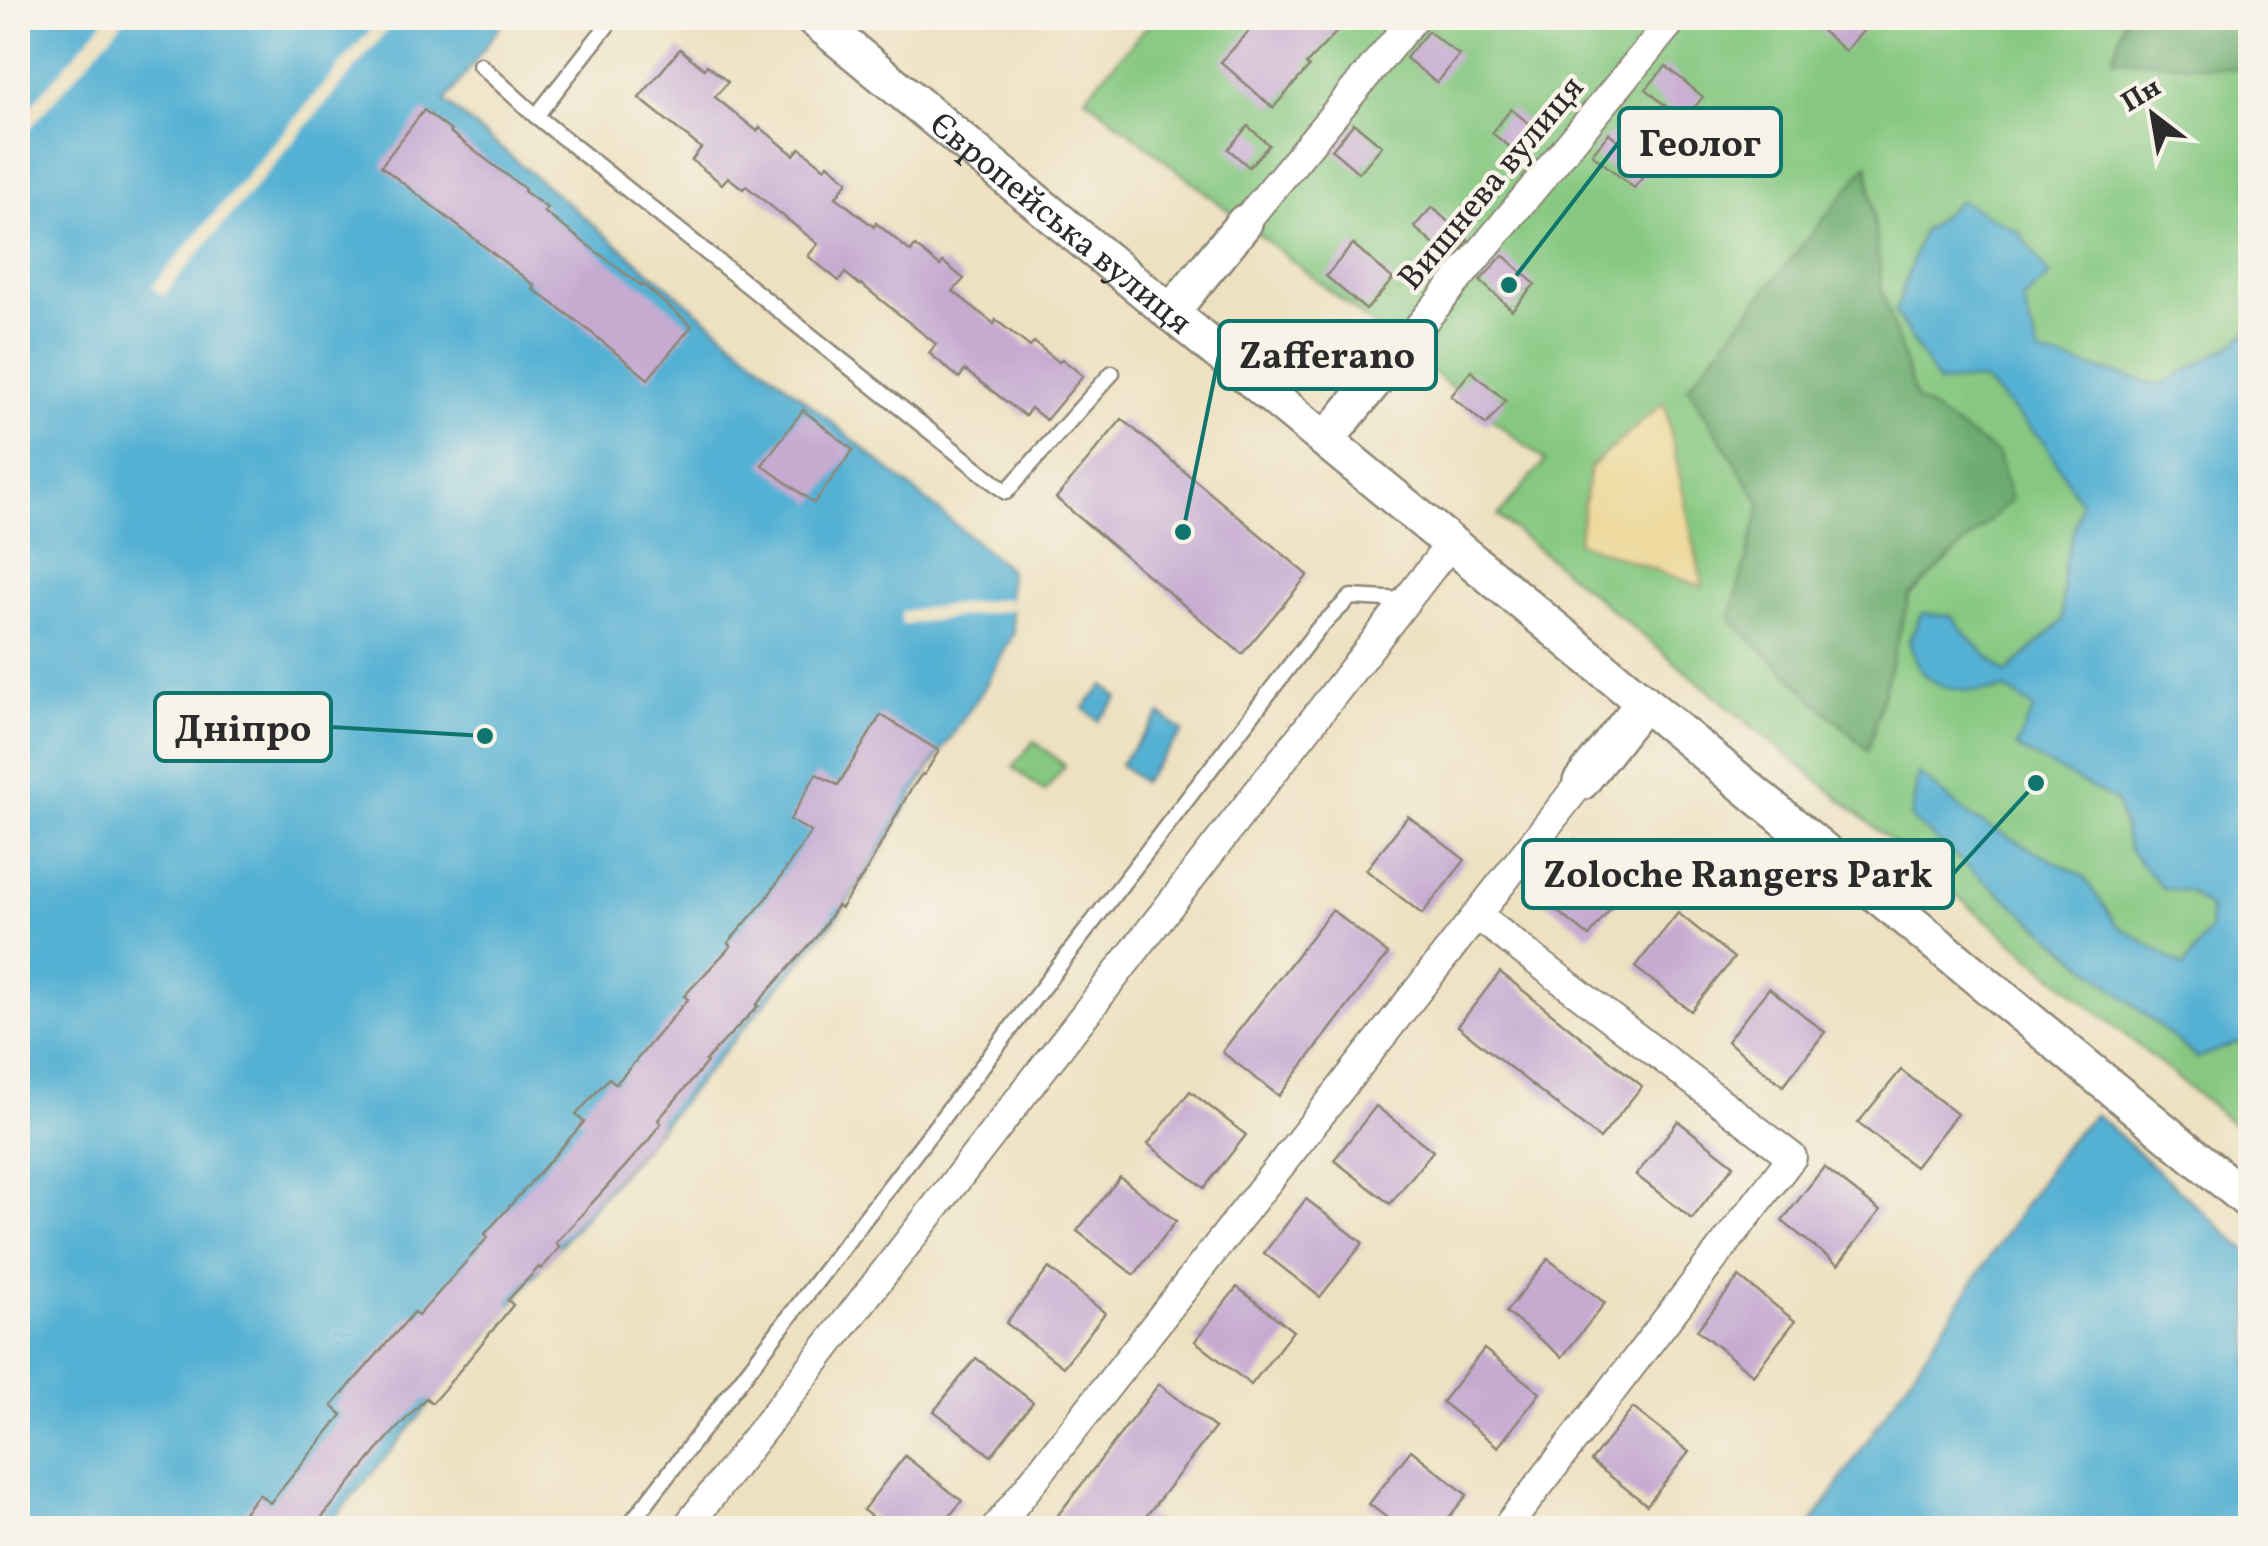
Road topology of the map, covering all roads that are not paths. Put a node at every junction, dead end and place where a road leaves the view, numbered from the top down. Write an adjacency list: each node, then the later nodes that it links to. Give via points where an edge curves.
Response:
1 (613, 18): 6 (lane)
2 (813, 18): 8 (street, Європейська вулиця)
3 (1414, 18): 7 (street)
4 (1674, 18): 9 (street, Вишнева вулиця)
5 (480, 65): 6 (lane)
6 (536, 116): 10 (lane, via 1006,492)
7 (1244, 223): 8 (street)
8 (1170, 313): 11 (street, Європейська вулиця)
9 (1402, 348): 11 (street)
10 (1112, 372)
11 (1326, 440): 12 (street, Європейська вулиця)
12 (1450, 543): 13 (street); 14 (street, Європейська вулиця)
13 (1406, 600): 18 (lane, via 1351,597 1318,628); 19 (street)
14 (1644, 702): 15 (street); 17 (street, Європейська вулиця)
15 (1580, 782): 16 (street)
16 (1478, 916): 20 (street); 21 (street, via 1792,1156)
17 (2250, 1202)
18 (627, 1528)
19 (686, 1528)
20 (996, 1528)
21 (1506, 1528)

